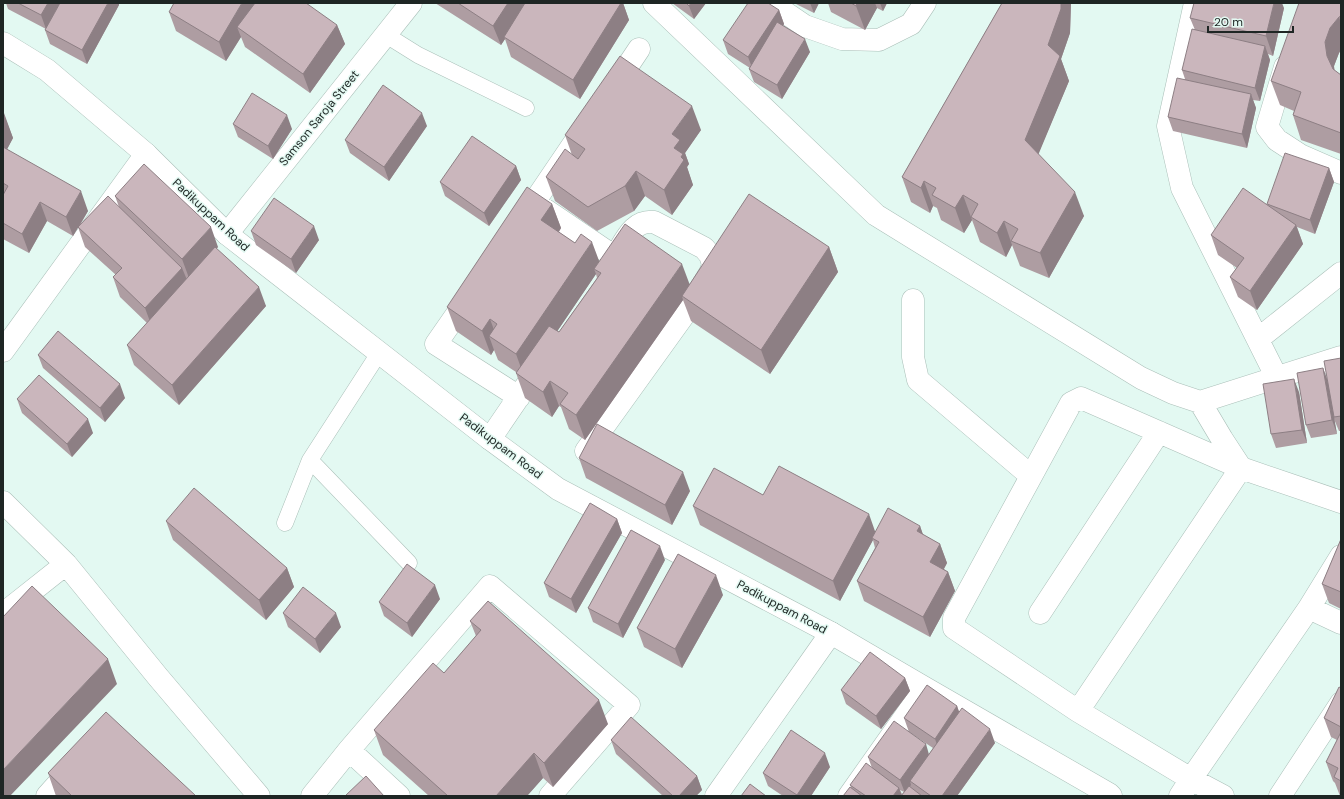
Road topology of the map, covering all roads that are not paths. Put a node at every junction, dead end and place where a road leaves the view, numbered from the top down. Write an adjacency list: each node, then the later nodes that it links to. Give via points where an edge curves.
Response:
1 (411, 3): 6 (street, Samson Saroja Street)
2 (654, 3): 26 (street, via 876,215 1141,378)
3 (771, 3): 4 (street, via 805,26 842,39 879,40 911,24)
4 (925, 3)
5 (1195, 3): 19 (street, via 1168,126 1182,188)
6 (386, 35): 10 (lane, via 418,55); 14 (street, Samson Saroja Street)
7 (3, 43): 11 (street, Padikuppam Road, via 46,70)
8 (1291, 47): 12 (street, via 1267,127 1277,140 1300,155)
9 (639, 49): 13 (street)
10 (526, 108)
11 (146, 154): 14 (street, Padikuppam Road); 20 (street)
12 (1341, 173)
13 (534, 202): 15 (street); 29 (street, via 610,264 633,230 646,221 654,222 704,248 710,254 713,264 691,305)
14 (227, 234): 21 (street, Padikuppam Road)
15 (512, 234)
16 (1341, 273): 19 (street)
17 (481, 280): 25 (street, via 436,344)
18 (913, 300): 32 (street, via 913,357 918,380)
19 (1258, 339): 24 (street)
20 (3, 351)
21 (379, 353): 28 (street, Padikuppam Road); 30 (lane)
22 (549, 353): 25 (street)
23 (1341, 357): 24 (street)
24 (1278, 378): 26 (street)
25 (519, 397): 28 (street)
26 (1200, 402): 31 (street)
27 (1159, 432): 31 (street); 32 (street, via 1081,398 1071,403); 40 (street)
28 (490, 439): 43 (street, Padikuppam Road, via 558,489)
29 (584, 454)
30 (310, 460): 35 (lane); 37 (lane)
31 (1241, 468): 34 (street); 46 (street)
32 (1031, 476): 46 (street, via 954,618 954,628)
33 (3, 502): 38 (street)
34 (1341, 502)
35 (285, 523)
36 (1341, 556): 39 (street)
37 (409, 563)
38 (66, 564): 41 (street); 52 (street)
39 (1309, 608): 42 (street); 49 (street)
40 (1040, 613)
41 (3, 614)
42 (1341, 624)
43 (831, 633): 44 (street, Padikuppam Road); 56 (street)
44 (925, 688): 50 (street, Padikuppam Road); 57 (street)
45 (1341, 703): 59 (street)
46 (1078, 711): 49 (street)
47 (349, 750): 53 (street); 54 (street); 55 (street, via 490,586 629,705)
48 (86, 752): 51 (street)
49 (1186, 787): 58 (street)
50 (1110, 795)
51 (47, 796)
52 (259, 796)
53 (312, 796)
54 (399, 796)
55 (550, 796)
56 (716, 796)
57 (849, 796)
58 (1224, 796)
59 (1280, 796)

